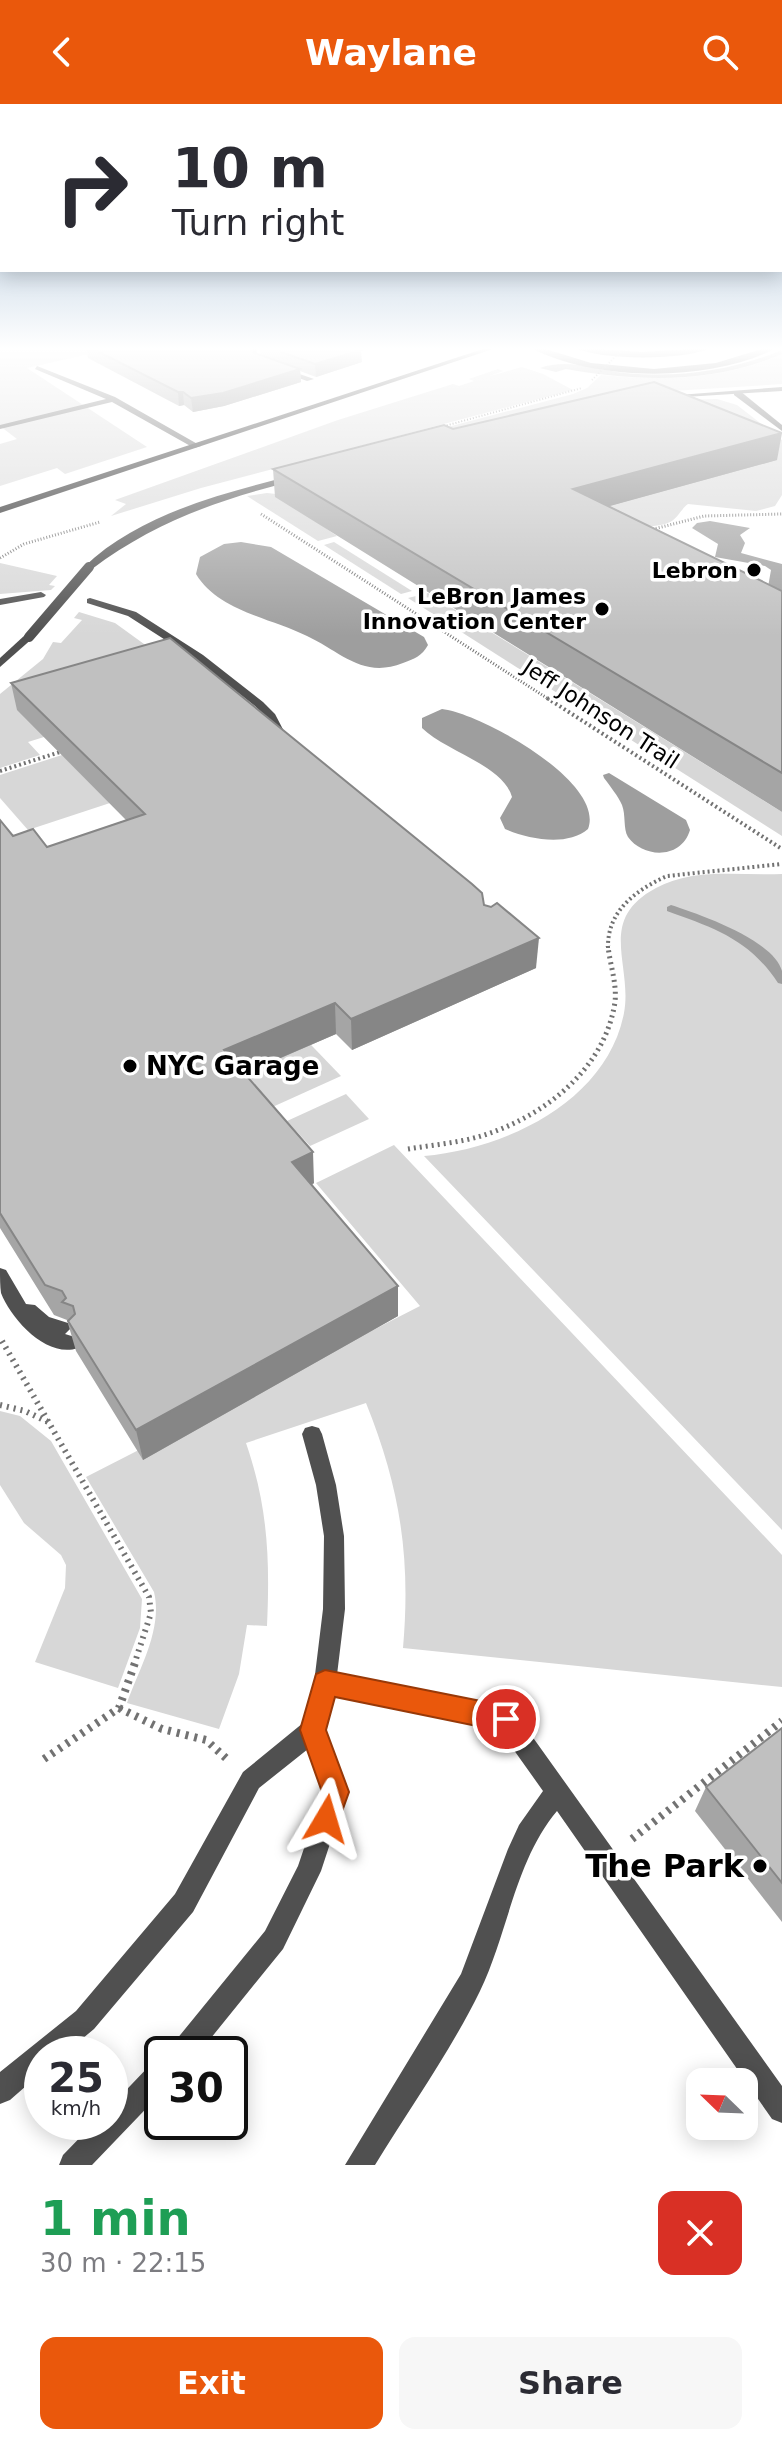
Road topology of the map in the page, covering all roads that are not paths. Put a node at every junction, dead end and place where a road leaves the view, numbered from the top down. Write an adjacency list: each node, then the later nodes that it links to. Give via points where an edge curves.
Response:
1 (192, 443): 3 (street)
2 (206, 443): 3 (main road)
3 (197, 446): 5 (main road)
4 (303, 476): 11 (street, bridge, via 229,494 171,516 116,546 89,567)
5 (0, 510)
6 (41, 595): 8 (street)
7 (90, 601): 9 (street, via 118,608)
8 (0, 602)
9 (154, 630): 10 (street); 12 (street, via 259,704 289,751 275,746)
10 (170, 652)
11 (0, 664)
12 (266, 734)
13 (0, 1265): 14 (street, via 25,1305 66,1336 56,1341 34,1329)
14 (0, 1275)
15 (312, 1434): 16 (street, via 334,1536 334,1609)
16 (325, 1683): 17 (street); 18 (street, via 506,1719)
17 (313, 1730): 19 (street, via 251,1780 184,1903); 20 (street, via 335,1792 309,1871 274,1940)
18 (558, 1791): 24 (street); 26 (street, via 540,1808 525,1838 471,1982)
19 (66, 2036)
20 (196, 2036)
21 (24, 2070): 22 (street)
22 (0, 2090)
23 (144, 2092): 25 (street)
24 (782, 2109)
25 (73, 2165)
26 (359, 2165)

